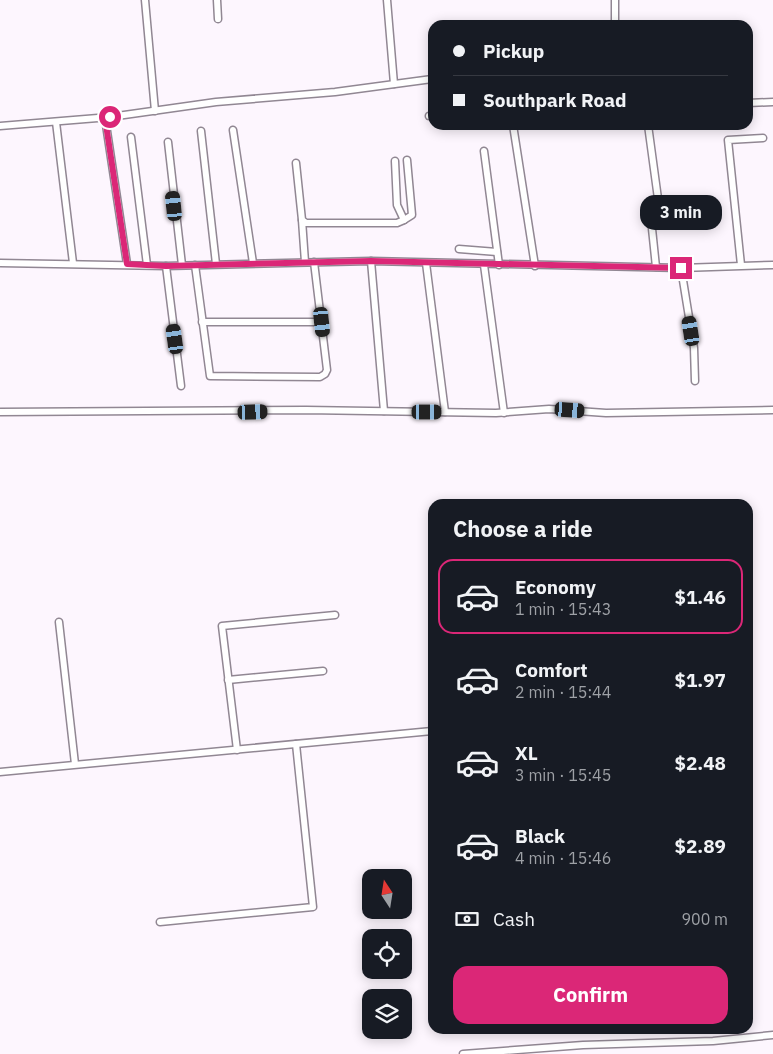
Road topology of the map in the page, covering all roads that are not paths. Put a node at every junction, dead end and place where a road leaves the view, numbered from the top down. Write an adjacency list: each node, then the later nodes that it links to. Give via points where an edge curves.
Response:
1 (145, 0): 11 (street)
2 (217, 0): 5 (street)
3 (387, 0): 8 (street)
4 (615, 0): 6 (street)
5 (218, 20)
6 (615, 20)
7 (428, 80): 8 (street)
8 (394, 84): 11 (street, via 216,102)
9 (773, 102): 10 (street)
10 (753, 104)
11 (155, 112): 12 (street)
12 (105, 118): 13 (street); 36 (street)
13 (56, 122): 14 (street); 34 (street)
14 (0, 126)
15 (233, 130): 38 (street)
16 (515, 130): 47 (street)
17 (649, 130): 48 (street, via 659,206 651,220)
18 (201, 131): 37 (street)
19 (131, 137): 39 (street)
20 (763, 138): 44 (street, via 728,140)
21 (168, 142): 40 (street)
22 (484, 151): 29 (street)
23 (407, 160): 27 (street, via 412,214)
24 (395, 161): 27 (street, via 397,205)
25 (296, 163): 26 (street)
26 (302, 220): 27 (street, via 306,223 398,223); 31 (street)
27 (404, 220)
28 (459, 249): 29 (street)
29 (497, 252): 43 (street)
30 (371, 261): 32 (street); 35 (street); 55 (street)
31 (305, 262): 32 (street); 38 (street)
32 (314, 262): 51 (street)
33 (0, 263): 34 (street)
34 (73, 263): 36 (street)
35 (426, 263): 42 (street); 57 (street)
36 (127, 264): 39 (street)
37 (216, 264): 38 (street); 41 (street)
38 (253, 264)
39 (147, 265): 46 (street)
40 (182, 265): 41 (street); 46 (street)
41 (195, 265): 50 (street)
42 (484, 265): 43 (street); 58 (street)
43 (499, 265): 47 (street)
44 (741, 265): 45 (street); 49 (street)
45 (773, 265)
46 (166, 266): 53 (street)
47 (535, 266): 48 (street)
48 (656, 267): 49 (street)
49 (681, 268): 52 (street, via 694,348)
50 (202, 322): 51 (street); 51 (street, via 210,376 320,377 327,370)
51 (322, 322)
52 (695, 380)
53 (181, 386)
54 (773, 410): 58 (street, via 606,413 548,409)
55 (384, 411): 56 (street); 57 (street)
56 (0, 412)
57 (445, 412): 58 (street)
58 (504, 412)
59 (335, 616): 62 (street, via 222,626)
60 (59, 622): 66 (street)
61 (323, 671): 62 (street)
62 (228, 680): 65 (street)
63 (428, 731): 64 (street)
64 (296, 744): 65 (street); 68 (street, via 313,907)
65 (237, 750): 66 (street)
66 (75, 764): 67 (street)
67 (0, 772)
68 (160, 922)
69 (773, 1035): 70 (street)
70 (464, 1054)

